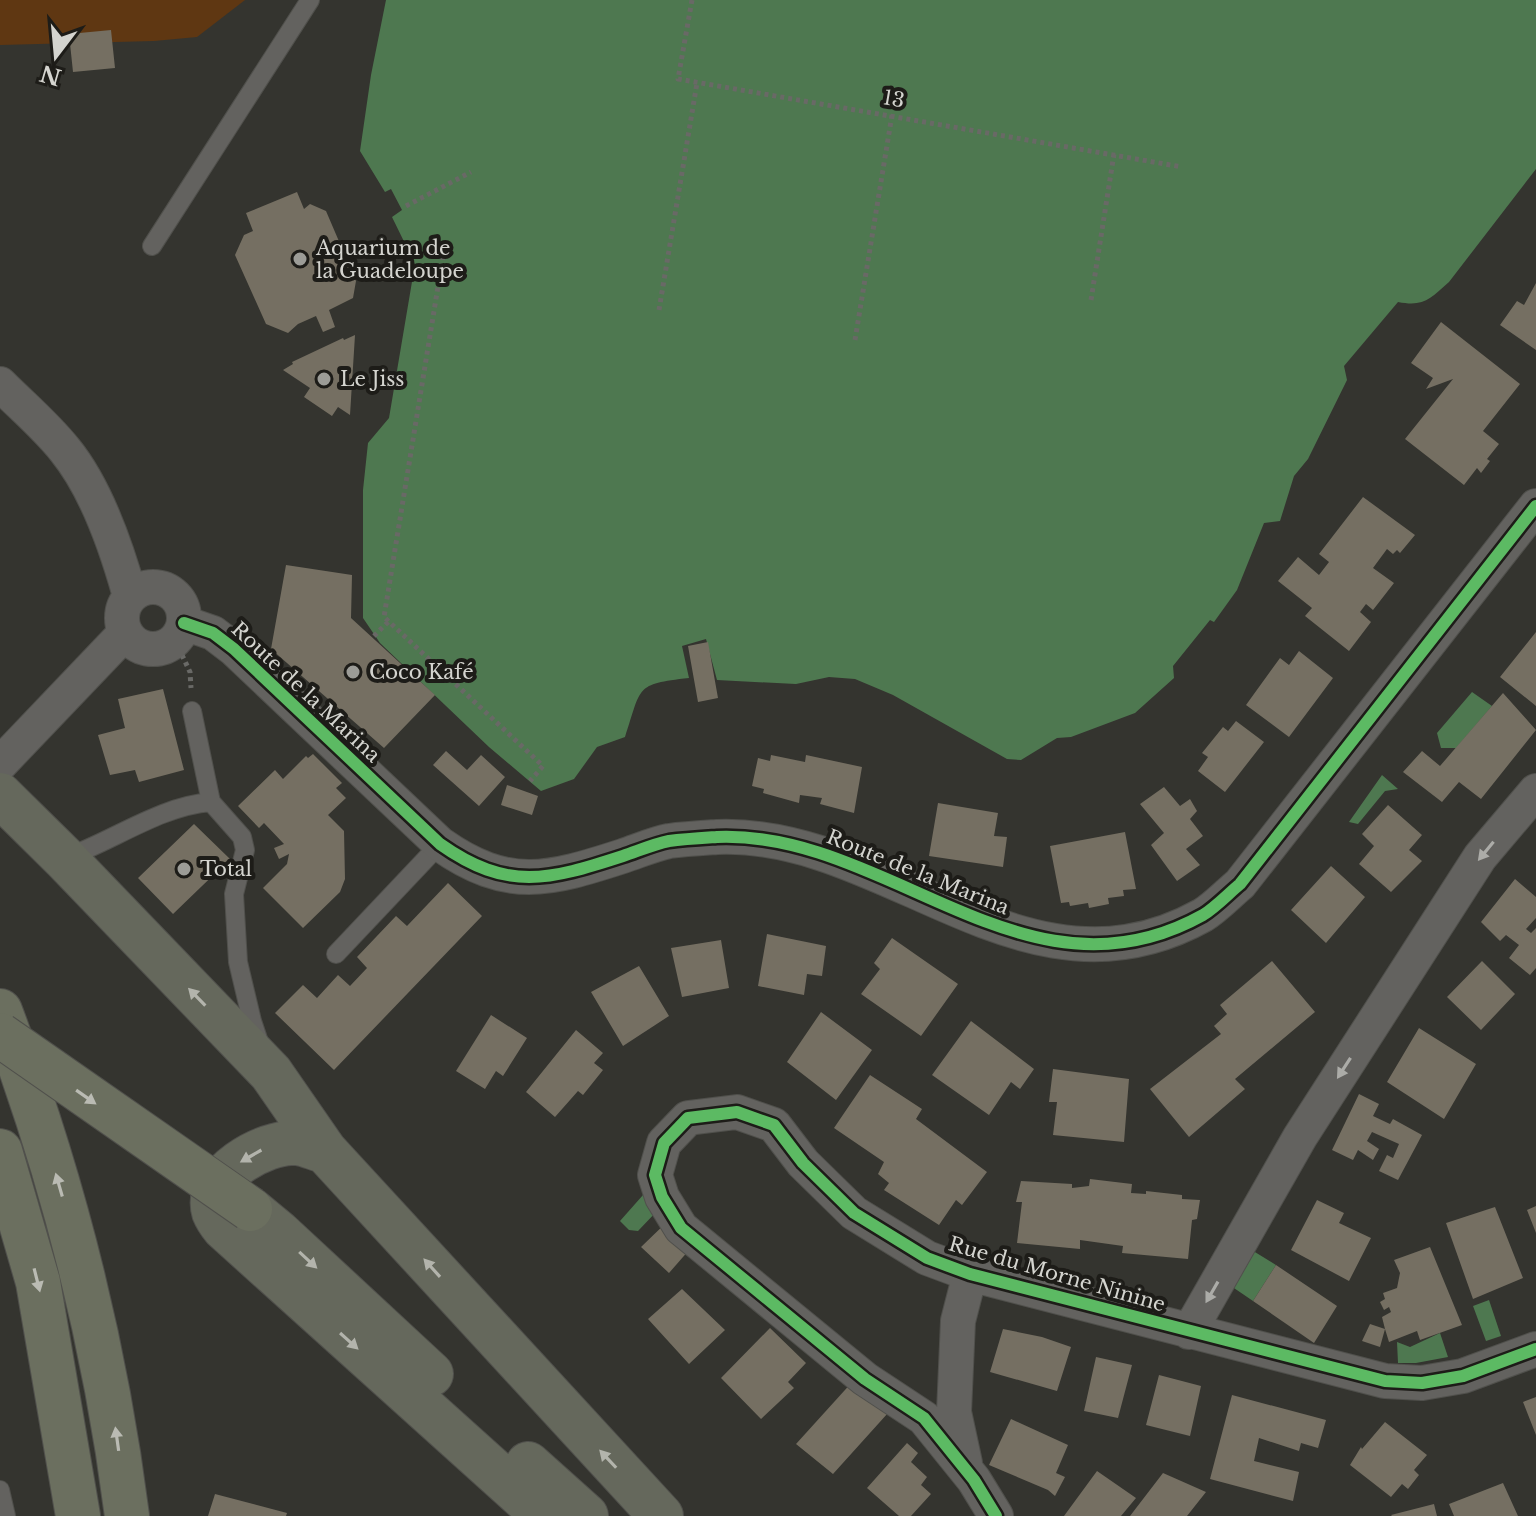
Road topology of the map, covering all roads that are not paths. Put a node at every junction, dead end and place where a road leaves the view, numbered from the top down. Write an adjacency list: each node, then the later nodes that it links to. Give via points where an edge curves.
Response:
1 (310, 0): 2 (lane)
2 (152, 246)
3 (0, 384): 5 (street, via 77,467 96,502)
4 (1536, 506): 13 (street, Route de la Marina, via 1240,884 1204,914 1160,933 1114,944 1057,942 998,927 791,843 721,837 668,841 572,872 530,879 468,864)
5 (130, 596): 6 (street, via 154,587 171,592 182,606); 7 (street, via 121,614)
6 (180, 632): 7 (street, via 158,649 131,641); 13 (street, Route de la Marina, via 213,633 234,649)
7 (125, 633): 9 (street)
8 (192, 711): 12 (lane)
9 (0, 764)
10 (1536, 791): 23 (street, one-way to 23, via 1480,857 1300,1137)
11 (0, 795): 14 (main road)
12 (211, 802): 14 (lane, via 190,804); 18 (lane, via 242,837 245,850 234,894 238,962)
13 (440, 844): 15 (lane)
14 (64, 858): 18 (main road, one-way to 14)
15 (336, 954)
16 (0, 1011): 29 (highway, one-way to 16, via 116,1428 80,1256 34,1101)
17 (0, 1035): 21 (highway, one-way to 21, bridge)
18 (271, 1073): 20 (main road)
19 (0, 1151): 28 (highway, one-way to 28, via 38,1282)
20 (325, 1151): 30 (main road, one-way to 30, via 295,1143 248,1157 219,1182 214,1213 224,1228); 32 (main road, one-way to 20)
21 (250, 1209): 31 (main road, one-way to 31)
22 (970, 1274): 23 (street, Rue du Morne Ninine); 25 (street, via 958,1321 954,1412); 25 (street, Rue du Morne Ninine, via 927,1258 854,1213 803,1163 774,1125 737,1112 709,1114 688,1118 664,1143 655,1175 681,1228 865,1379 924,1418)
23 (1189, 1332): 24 (street, Rue du Morne Ninine, via 1385,1381 1422,1383 1463,1376)
24 (1536, 1349)
25 (966, 1469): 33 (street, Rue du Morne Ninine)
26 (0, 1490): 27 (lane)
27 (6, 1516)
28 (78, 1516)
29 (127, 1516)
30 (544, 1516)
31 (586, 1516)
32 (661, 1516)
33 (996, 1516)

